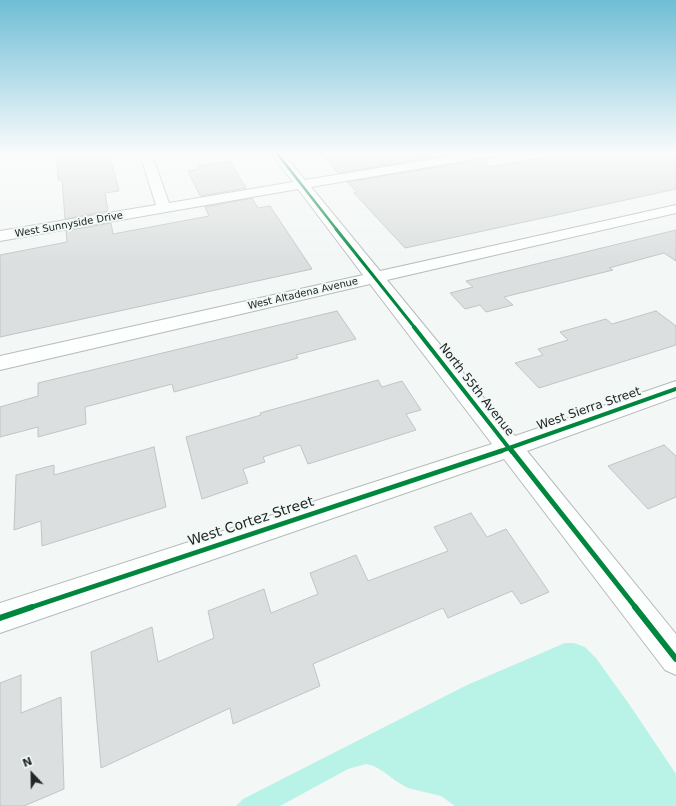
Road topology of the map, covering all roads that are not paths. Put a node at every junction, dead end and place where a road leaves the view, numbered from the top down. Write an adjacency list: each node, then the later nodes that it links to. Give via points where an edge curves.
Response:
1 (158, 190): 4 (street)
2 (270, 190): 4 (street, West Sunnyside Drive)
3 (306, 190): 7 (street, North 55th Avenue)
4 (164, 208): 6 (street, West Sunnyside Drive)
5 (676, 209): 7 (street, West Altadena Avenue)
6 (0, 236)
7 (376, 278): 8 (street, West Altadena Avenue); 10 (street, North 55th Avenue)
8 (0, 364)
9 (676, 389): 10 (street, West Sierra Street)
10 (509, 448): 11 (street, West Cortez Street); 12 (street, North 55th Avenue)
11 (0, 618)
12 (676, 659)

